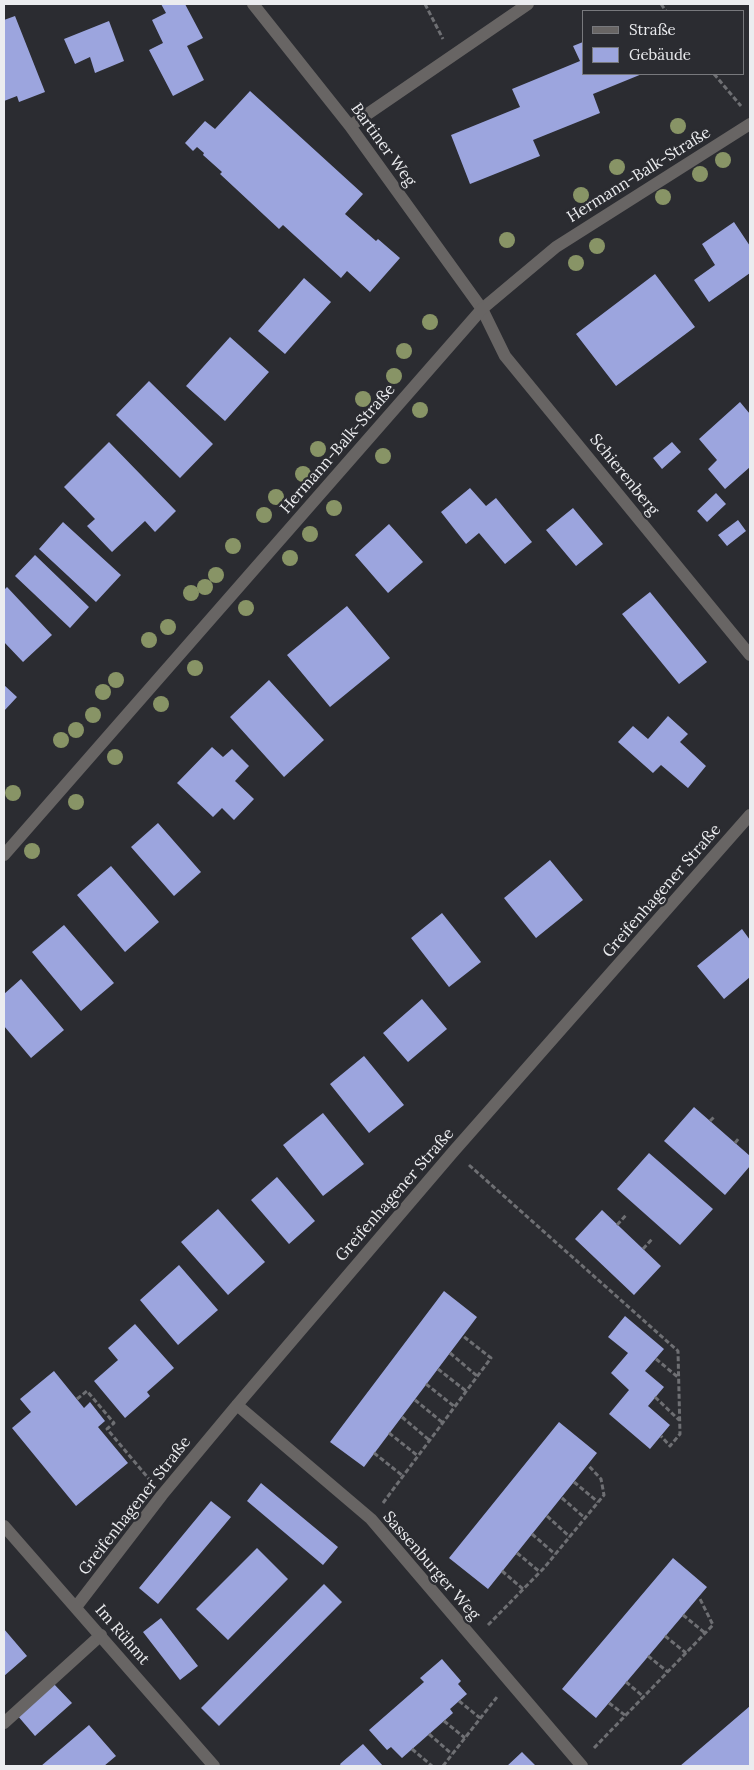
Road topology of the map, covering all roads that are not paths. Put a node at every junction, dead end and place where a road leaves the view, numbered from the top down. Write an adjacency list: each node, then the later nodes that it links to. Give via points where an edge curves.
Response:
1 (252, 4): 4 (street, Bartiner Weg)
2 (528, 4): 4 (street)
3 (750, 124): 5 (street, Hermann-Balk-Straße, via 556,247)
4 (350, 126): 5 (street, Bartiner Weg)
5 (482, 310): 6 (street, Schierenberg, via 505,356); 8 (street, Hermann-Balk-Straße)
6 (750, 655)
7 (750, 815): 9 (street, Greifenhagener Straße)
8 (4, 855)
9 (237, 1405): 11 (street, Greifenhagener Straße, via 162,1495); 14 (street, Sassenburger Weg, via 370,1520)
10 (4, 1526): 11 (street, Im Rühmt)
11 (76, 1607): 12 (street, Im Rühmt)
12 (100, 1635): 13 (street); 15 (street, Im Rühmt)
13 (4, 1723)
14 (581, 1764)
15 (214, 1766)

